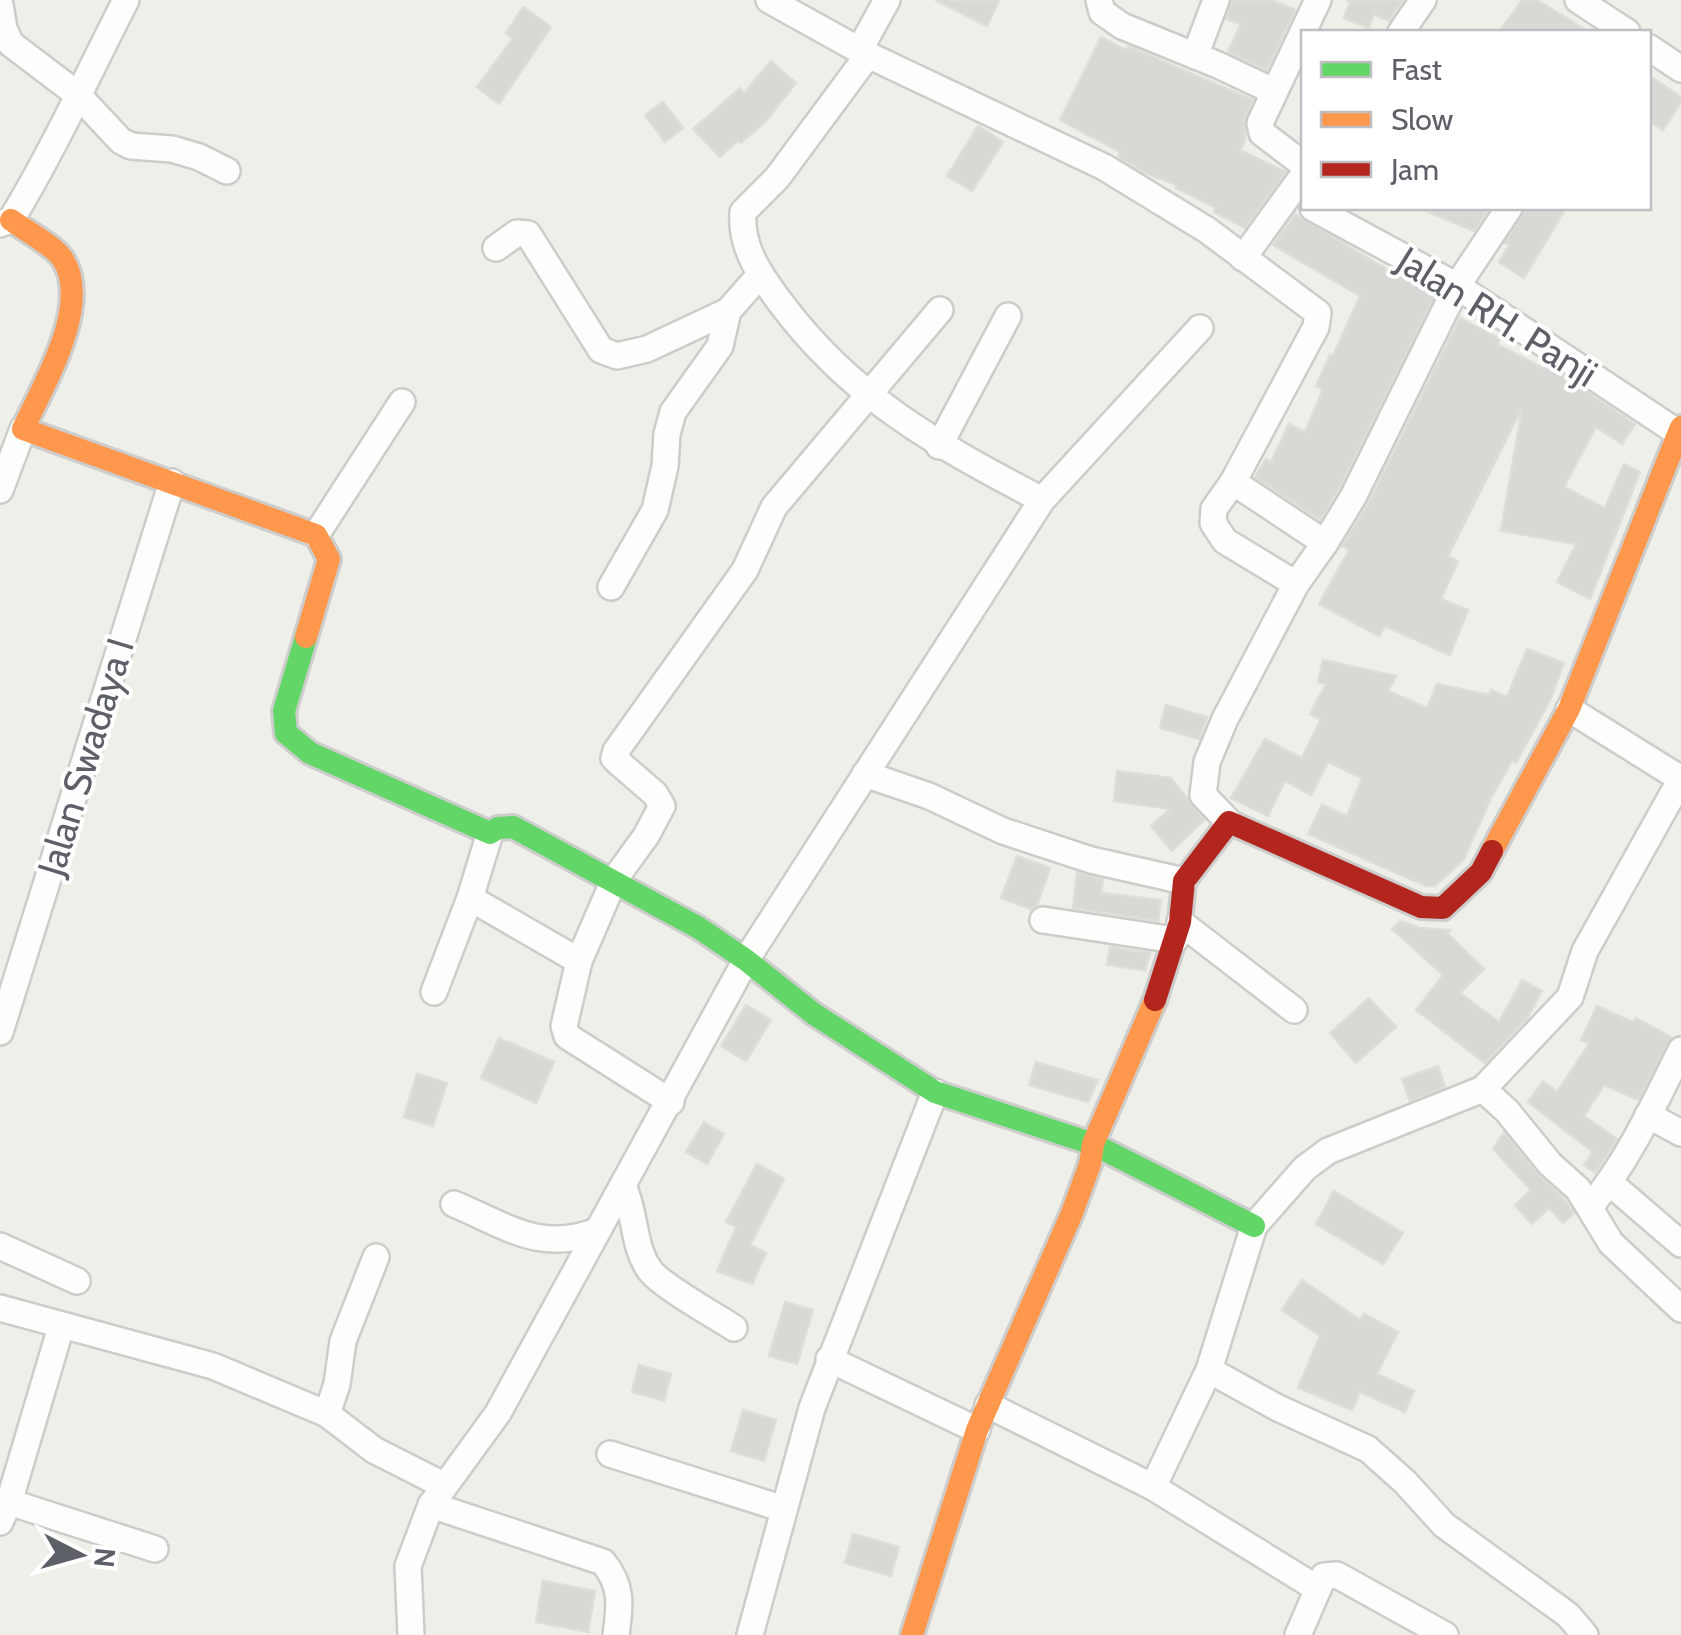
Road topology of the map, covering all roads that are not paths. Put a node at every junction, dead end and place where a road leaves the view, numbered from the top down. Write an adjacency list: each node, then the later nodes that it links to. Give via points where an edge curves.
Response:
1 (126, 0): 19 (street)
2 (769, 0): 15 (street)
3 (887, 0): 15 (street)
4 (1100, 0): 16 (street, via 1102,12 1122,26)
5 (1216, 0): 16 (street)
6 (1318, 0): 10 (street)
7 (1423, 0): 11 (street)
8 (1578, 0): 12 (street)
9 (0, 5): 19 (street, via 10,44)
10 (1303, 30)
11 (1403, 30)
12 (1624, 30)
13 (1301, 34): 18 (street)
14 (1651, 49): 17 (street)
15 (864, 52): 27 (street, via 1104,167); 28 (street, via 777,178 743,212 741,233)
16 (1196, 56): 18 (street)
17 (1681, 69)
18 (1273, 91): 20 (street, via 1262,133)
19 (78, 94): 21 (street, via 121,141 186,153); 25 (street)
20 (1301, 164)
21 (228, 171)
22 (1301, 197): 27 (street)
23 (1328, 210): 29 (street, Jalan RH. Panji)
24 (1508, 210): 29 (street)
25 (6, 222): 36 (street, via 62,258 73,294 64,341)
26 (496, 248): 31 (street, via 517,232 528,234 601,350 617,356)
27 (1243, 258): 40 (street, via 1318,313)
28 (760, 275): 31 (street); 34 (street, via 802,332)
29 (1457, 286): 37 (street, Jalan RH. Panji); 44 (street)
30 (940, 310): 34 (street)
31 (728, 311): 46 (street, via 720,346 673,412 655,510)
32 (1008, 316): 38 (street)
33 (1200, 328): 42 (street)
34 (867, 395): 38 (street); 51 (street, via 774,508 745,570 616,751 614,758 662,806)
35 (402, 402): 43 (street)
36 (23, 430): 39 (street); 41 (street)
37 (1679, 430): 47 (street)
38 (939, 446): 42 (street)
39 (172, 482): 43 (street); 60 (street, Jalan Swadaya I)
40 (1232, 482): 44 (street); 45 (street, via 1214,509 1213,524 1225,541)
41 (0, 490)
42 (1042, 500): 48 (street)
43 (316, 534): 50 (street, via 328,560 284,710 286,733 310,753)
44 (1325, 543): 45 (street)
45 (1296, 584): 49 (street, via 1208,762 1203,795)
46 (611, 587)
47 (1569, 709): 49 (street, via 1481,872 1442,908 1408,901); 62 (street, via 1681,779 1585,951 1570,998)
48 (866, 774): 52 (street, via 1003,831); 56 (street)
49 (1229, 822): 52 (street)
50 (490, 833): 51 (street, via 512,826); 53 (street)
51 (614, 880): 56 (street); 57 (street)
52 (1184, 881): 55 (street)
53 (470, 898): 57 (street); 58 (street)
54 (1042, 920): 55 (street)
55 (1177, 931): 59 (street); 67 (street, via 1164,980)
56 (746, 960): 63 (street, via 814,1014); 64 (street)
57 (579, 961): 64 (street, via 567,1036)
58 (434, 992)
59 (1294, 1010)
60 (0, 1032)
61 (1681, 1050): 65 (street)
62 (1483, 1089): 71 (street); 72 (street, via 1328,1151)
63 (935, 1092): 67 (street); 82 (street)
64 (671, 1102): 69 (street)
65 (1648, 1115): 66 (street); 68 (street)
66 (1681, 1133)
67 (1092, 1144): 72 (street); 84 (street, via 1072,1214)
68 (1610, 1183): 71 (street); 74 (street)
69 (624, 1186): 73 (street); 81 (street, via 650,1272)
70 (454, 1204): 73 (street, via 538,1239 571,1241)
71 (1590, 1207): 79 (street, via 1610,1243)
72 (1254, 1226): 83 (street)
73 (598, 1231): 89 (street, via 498,1413)
74 (1681, 1244)
75 (0, 1246): 77 (street)
76 (376, 1257): 85 (street, via 343,1341)
77 (77, 1280)
78 (0, 1308): 80 (street)
79 (1681, 1308)
80 (61, 1327): 85 (street, via 213,1366); 91 (street)
81 (734, 1328)
82 (829, 1359): 86 (street); 90 (street)
83 (1209, 1370): 88 (street); 100 (street, via 1368,1449 1444,1525 1568,1615)
84 (988, 1405): 86 (street); 88 (street)
85 (327, 1414): 89 (street)
86 (976, 1430): 97 (street)
87 (610, 1454): 90 (street)
88 (1153, 1487): 93 (street)
89 (437, 1495): 94 (street, via 408,1566); 95 (street, via 604,1562 621,1600)
90 (784, 1509): 96 (street)
91 (4, 1512): 92 (street)
92 (155, 1549)
93 (1318, 1590): 98 (street); 99 (street, via 1324,1576 1337,1576)
94 (410, 1635)
95 (616, 1635)
96 (750, 1635)
97 (912, 1635)
98 (1298, 1635)
99 (1445, 1635)
100 (1584, 1635)

